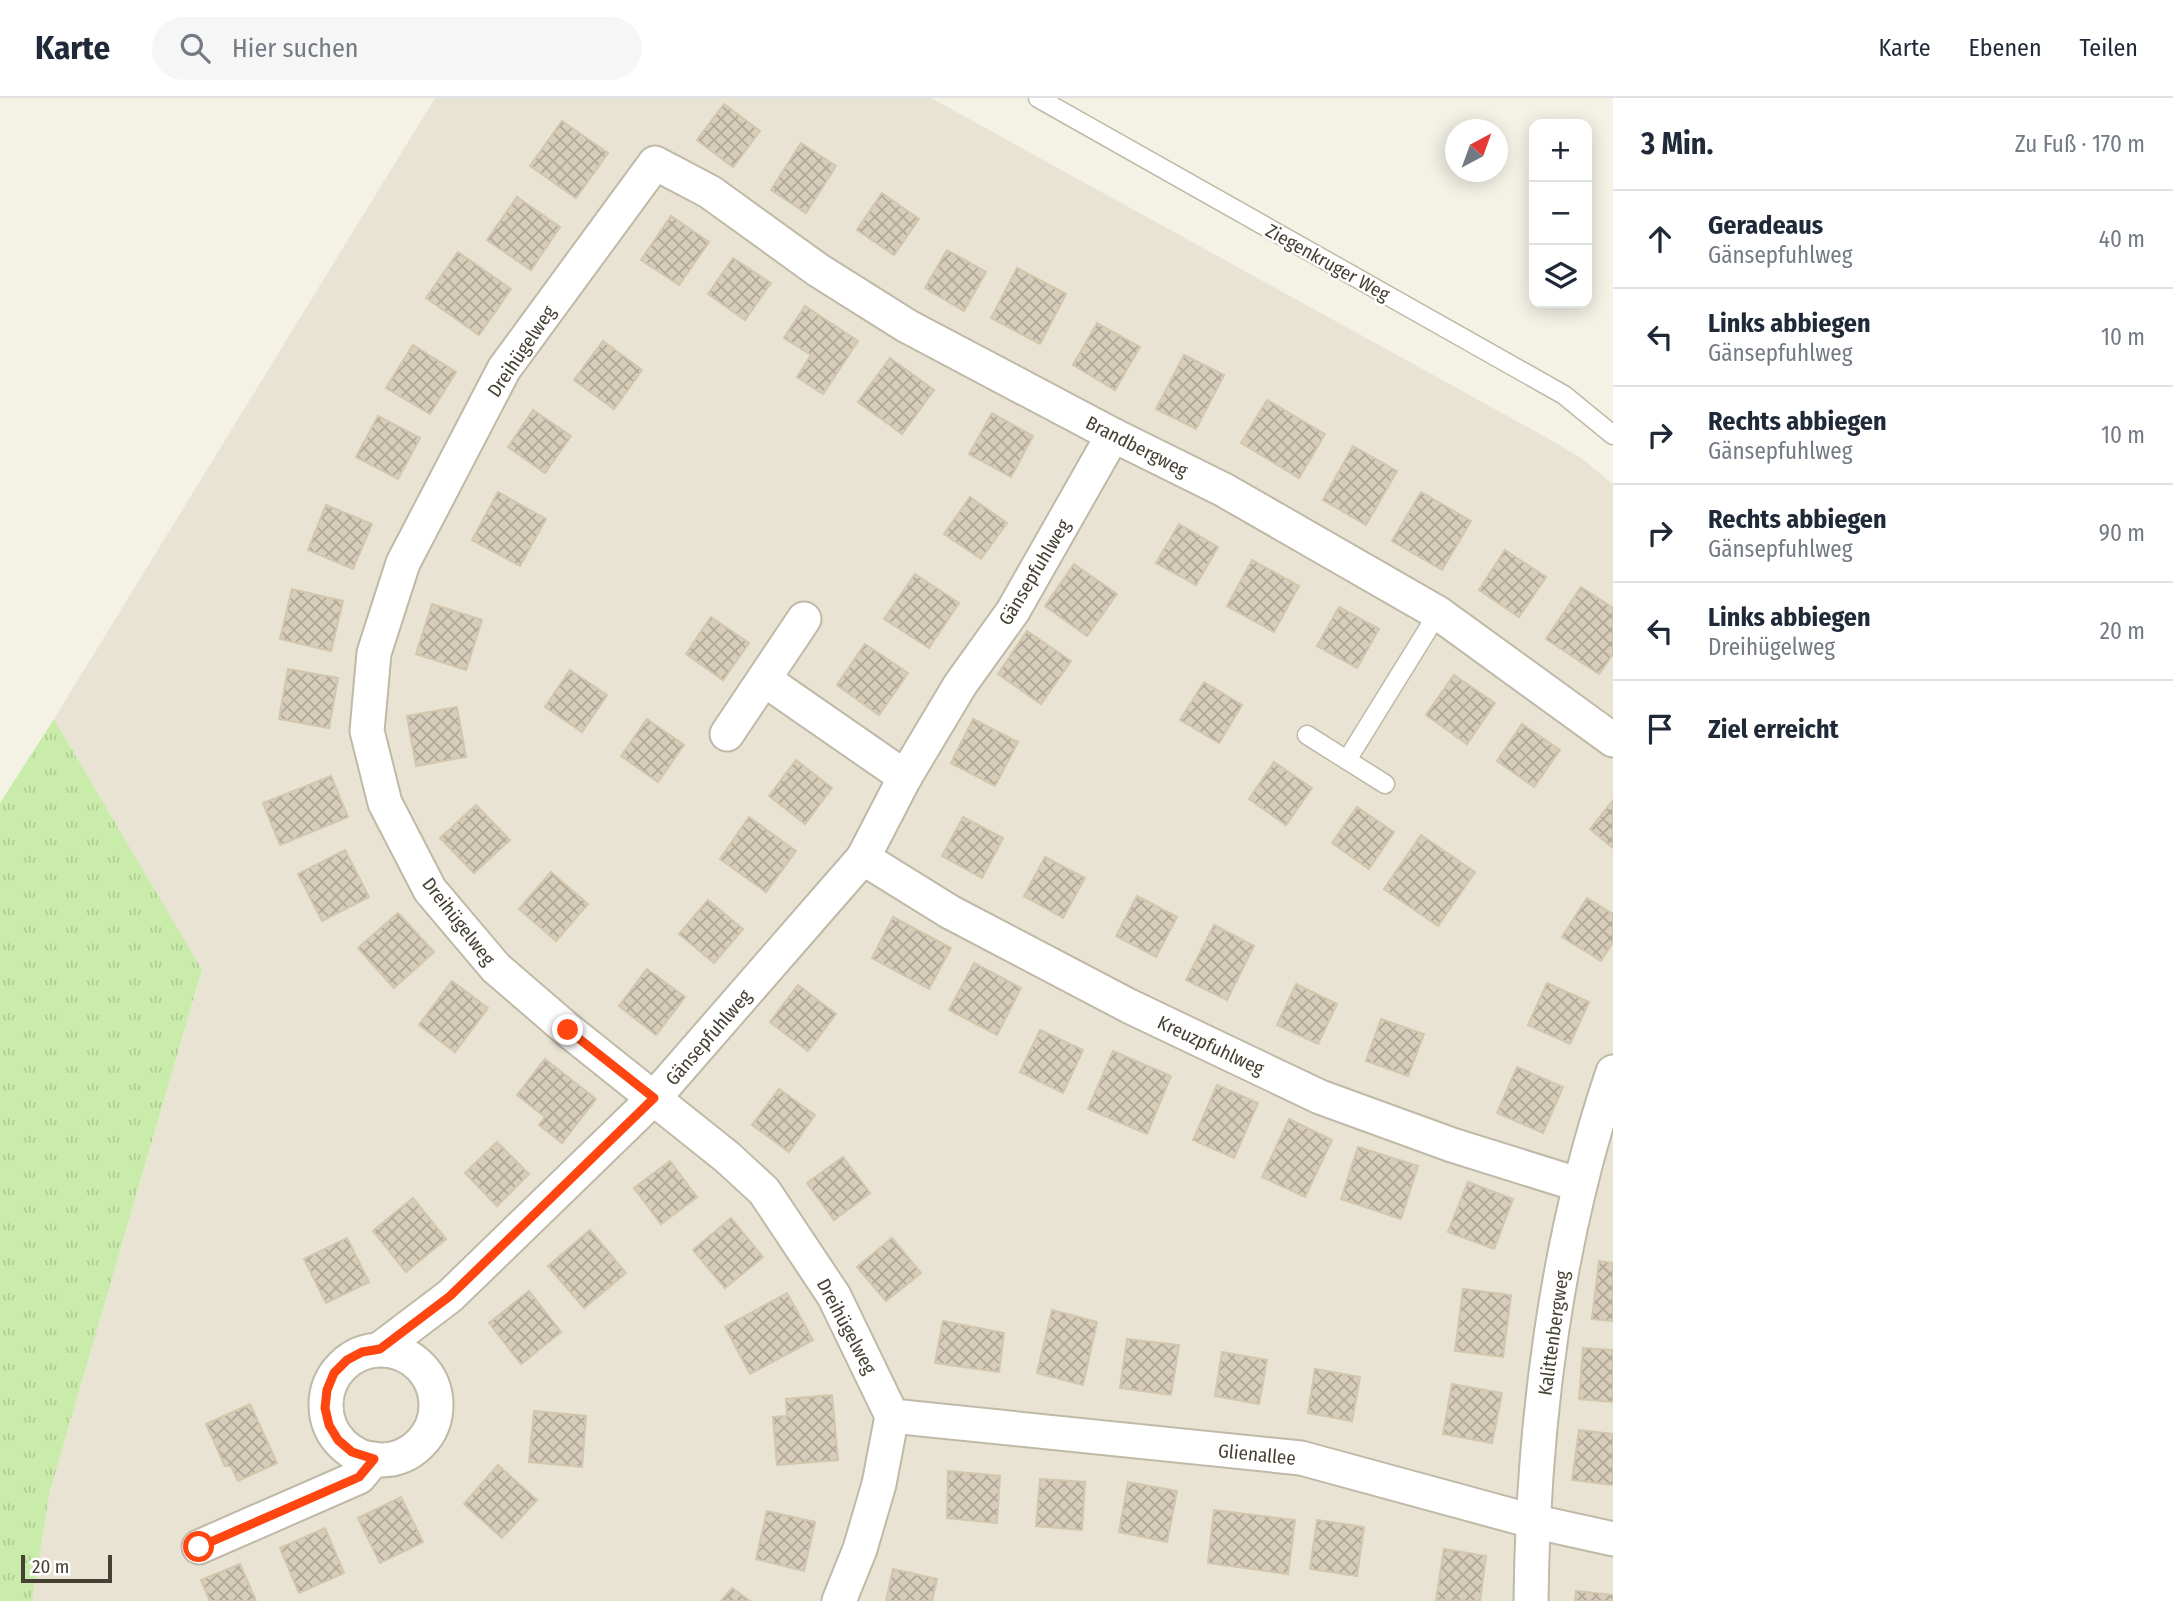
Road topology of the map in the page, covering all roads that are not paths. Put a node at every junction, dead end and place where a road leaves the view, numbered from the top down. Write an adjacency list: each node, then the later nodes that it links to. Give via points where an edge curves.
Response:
1 (1038, 98): 4 (lane, Ziegenkruger Weg, via 1564,395)
2 (655, 163): 3 (street, Brandbergweg, via 710,192 906,327); 16 (street, Dreihügelweg, via 505,369 403,563 374,653 367,731 384,803 430,890 496,968)
3 (1113, 435): 5 (street, Brandbergweg, via 1224,490); 12 (street, Gänsepfuhlweg, via 1013,611 960,685)
4 (1613, 435)
5 (1438, 613): 10 (street, Brandbergweg); 11 (lane)
6 (804, 619): 7 (street)
7 (765, 680): 8 (street); 12 (street)
8 (727, 734)
9 (1307, 735): 11 (lane)
10 (1613, 740)
11 (1348, 761): 13 (lane)
12 (905, 777): 14 (street, Gänsepfuhlweg)
13 (1385, 784)
14 (863, 858): 16 (street, Gänsepfuhlweg); 17 (street, Kreuzpfuhlweg, via 950,912 1320,1097)
15 (1613, 1072): 17 (street, Kalittenbergweg)
16 (654, 1098): 18 (street, Gänsepfuhlweg, via 450,1296); 19 (street, Dreihügelweg, via 764,1191 834,1296)
17 (1580, 1185): 21 (street, Kalittenbergweg, via 1553,1313)
18 (380, 1349): 20 (street, Gänsepfuhlweg, via 362,1352 334,1373 325,1408 338,1440 352,1452); 20 (street, via 414,1360 427,1373 435,1390 436,1409 432,1427 421,1443 406,1455)
19 (892, 1416): 21 (street, Glienallee, via 1301,1458); 24 (street, via 879,1484)
20 (374, 1459): 23 (street, via 359,1477)
21 (1532, 1521): 22 (street, Glienallee); 25 (street, Kalittenbergweg)
22 (1613, 1539)
23 (199, 1547)
24 (839, 1601)
25 (1531, 1601)

